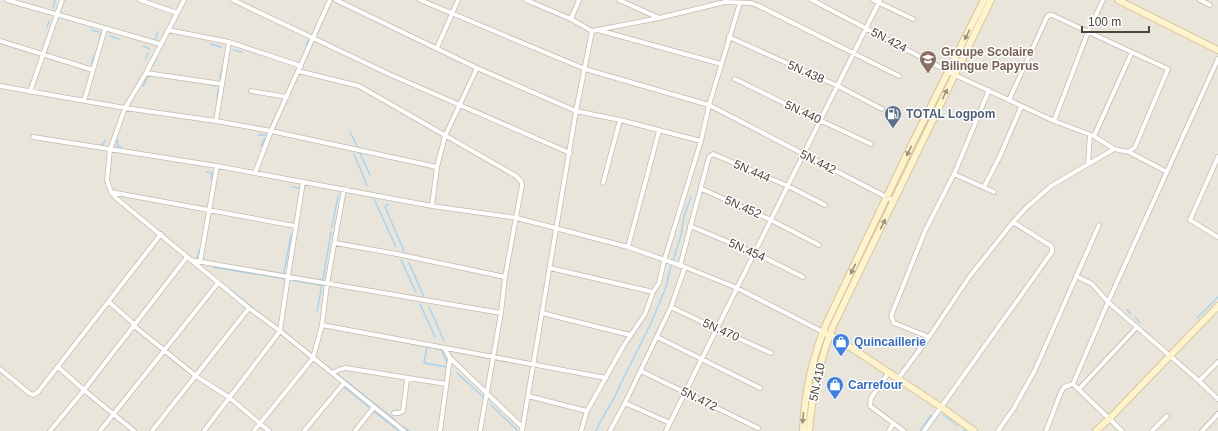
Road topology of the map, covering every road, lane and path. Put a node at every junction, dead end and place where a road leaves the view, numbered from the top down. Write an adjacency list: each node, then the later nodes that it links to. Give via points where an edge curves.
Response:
1 (7, 0): 26 (street)
2 (62, 0): 26 (street)
3 (140, 0): 24 (street)
4 (184, 0): 24 (street)
5 (233, 0): 36 (street)
6 (330, 0): 36 (street)
7 (336, 0): 41 (street)
8 (420, 0): 25 (street, 5N.442)
9 (458, 0): 25 (street)
10 (526, 0): 28 (street)
11 (579, 0): 28 (street)
12 (619, 0): 27 (street)
13 (812, 0): 31 (street, 5N.424)
14 (873, 0): 21 (street)
15 (984, 0): 53 (main road, one-way to 53)
16 (991, 0): 55 (main road)
17 (1102, 0): 35 (street)
18 (1118, 0): 42 (main road)
19 (1200, 0): 23 (street)
20 (723, 1): 22 (street); 27 (street)
21 (880, 1): 29 (street); 31 (street)
22 (740, 3): 37 (street); 44 (street, via 759,6)
23 (1210, 5)
24 (177, 13): 33 (street)
25 (452, 14): 41 (street); 50 (street, 5N.442)
26 (57, 15): 30 (street); 45 (street)
27 (659, 18): 32 (street)
28 (571, 19): 34 (street)
29 (913, 19)
30 (106, 28): 40 (street); 51 (street)
31 (866, 28): 44 (street); 53 (street, 5N.424)
32 (597, 29): 34 (street); 47 (street)
33 (168, 30): 39 (street); 40 (street)
34 (592, 30): 50 (street)
35 (1088, 32): 43 (street); 65 (street, via 1052,16 1046,17); 76 (street)
36 (313, 37): 48 (street); 68 (street)
37 (729, 37): 47 (street); 60 (street, 5N.438)
38 (0, 41): 45 (street)
39 (230, 42): 48 (street); 58 (street)
40 (160, 44): 54 (street)
41 (437, 48): 49 (street)
42 (1218, 50)
43 (1132, 52): 79 (street); 86 (street, via 1167,67 1168,71 1135,147)
44 (853, 53): 56 (street); 60 (street)
45 (43, 54): 51 (street); 63 (street)
46 (1218, 59): 93 (street)
47 (721, 64): 67 (street)
48 (301, 66): 52 (street)
49 (477, 68): 68 (street); 72 (street)
50 (585, 69): 67 (street, 5N.442); 72 (street)
51 (93, 70): 66 (street)
52 (298, 71): 64 (street); 80 (street, via 359,86)
53 (949, 71): 55 (street, 5N.424); 104 (main road, one-way to 104)
54 (146, 73): 58 (street); 70 (street)
55 (955, 75): 61 (street, 5N.424); 105 (main road, one-way to 55)
56 (899, 76)
57 (735, 79): 74 (street, 5N.440)
58 (222, 84): 75 (street)
59 (0, 86): 63 (street)
60 (838, 86): 71 (street, 5N.438); 74 (street)
61 (989, 90): 65 (street, 5N.424); 95 (street)
62 (251, 91): 64 (street)
63 (30, 92): 66 (street)
64 (287, 97): 77 (street)
65 (1009, 100): 69 (street, 5N.424)
66 (84, 101): 70 (street)
67 (709, 105): 82 (street); 88 (street, 5N.442)
68 (460, 106): 80 (street); 87 (street)
69 (1021, 107): 76 (street, 5N.424); 99 (street)
70 (125, 108): 75 (street); 84 (street)
71 (882, 109)
72 (576, 111): 73 (street); 87 (street)
73 (620, 120): 78 (street); 97 (street)
74 (821, 120): 83 (street, 5N.440); 88 (street)
75 (216, 121): 77 (street)
76 (1054, 122): 79 (street, 5N.424)
77 (272, 131): 92 (street); 94 (street)
78 (660, 131): 82 (street); 120 (street)
79 (1092, 135): 85 (street, 5N.424); 90 (street)
80 (445, 136): 92 (street); 109 (street, via 519,178 522,185)
81 (34, 137): 84 (street)
82 (700, 141): 123 (street)
83 (871, 144)
84 (110, 150): 91 (street); 102 (street, via 107,180)
85 (1114, 150): 86 (street); 90 (street)
86 (1129, 152): 93 (street)
87 (570, 153): 115 (street)
88 (803, 154): 98 (street); 104 (street, 5N.442)
89 (1218, 157): 117 (street, via 1190,220)
90 (1088, 164): 111 (street, via 1038,196)
91 (217, 166): 94 (street); 108 (street)
92 (437, 167): 107 (street)
93 (1167, 172): 137 (street)
94 (255, 173): 96 (street)
95 (954, 174): 99 (street); 152 (street, via 925,231 890,316 894,323)
96 (303, 182): 100 (street); 112 (street)
97 (603, 183)
98 (788, 186): 101 (street, 5N.444, via 713,154 709,157); 106 (street, 5N.444); 110 (street)
99 (984, 187): 103 (street)
100 (344, 189): 107 (street); 118 (street)
101 (702, 189): 110 (street, 5N.452); 113 (street)
102 (111, 192): 108 (street); 116 (street)
103 (994, 192)
104 (887, 197): 105 (street, 5N.442); 135 (main road, one-way to 135)
105 (894, 201): 135 (main road, one-way to 105)
106 (825, 205)
107 (432, 206): 109 (street)
108 (210, 210): 112 (street); 124 (street)
109 (517, 218): 115 (street); 129 (street)
110 (771, 220): 119 (street, 5N.452); 121 (street)
111 (1013, 222): 152 (street, via 970,276); 186 (street, via 1051,246 1052,252)
112 (295, 226): 127 (street)
113 (690, 226): 121 (street, 5N.454); 125 (street)
114 (1099, 226): 128 (street)
115 (556, 229): 120 (street); 126 (street)
116 (161, 234): 122 (street); 136 (street)
117 (1218, 236)
118 (335, 243): 129 (street); 132 (street)
119 (819, 244)
120 (628, 247): 123 (street)
121 (755, 253): 130 (street, 5N.454); 133 (street)
122 (188, 258): 124 (street); 131 (street); 143 (street)
123 (665, 261): 125 (street); 134 (street, via 659,283)
124 (200, 262): 127 (street)
125 (682, 267): 133 (street); 139 (street)
126 (550, 268): 134 (street); 142 (street)
127 (288, 276): 132 (street); 147 (street)
128 (1076, 276): 137 (street, via 1092,284); 219 (street, via 1025,389)
129 (505, 277): 141 (street)
130 (803, 277)
131 (218, 283): 140 (street); 154 (street)
132 (327, 284): 141 (street); 144 (street)
133 (737, 288): 146 (street); 148 (street)
134 (653, 292): 149 (street, via 645,314)
135 (845, 292): 148 (main road); 150 (main road, 5N.410)
136 (109, 302): 143 (street); 163 (street)
137 (1108, 302): 145 (street); 175 (street)
138 (1218, 306): 156 (main road)
139 (671, 307): 146 (street, 5N.470); 151 (street)
140 (249, 308): 147 (street); 168 (street)
141 (501, 313): 157 (street)
142 (542, 313): 149 (street); 162 (street)
143 (134, 324): 154 (street); 178 (street)
144 (322, 325): 153 (street); 158 (street)
145 (1137, 326): 156 (street); 177 (street)
146 (718, 328): 155 (street, 5N.470); 160 (street)
147 (280, 331): 158 (street); 182 (street)
148 (823, 332): 150 (main road); 213 (main road, one-way to 213, via 807,393)
149 (630, 335): 169 (street)
150 (830, 335): 166 (main road); 214 (main road, 5N.410, via 816,380)
151 (658, 337): 160 (street); 165 (street)
152 (929, 337): 171 (street)
153 (444, 348): 157 (street); 159 (street)
154 (164, 351): 168 (street); 190 (street)
155 (771, 353)
156 (1170, 355): 172 (street); 192 (main road)
157 (494, 357): 162 (street); 180 (street)
158 (313, 358): 167 (street); 193 (street)
159 (450, 358): 174 (street); 180 (street)
160 (702, 359): 176 (street); 179 (street)
161 (1218, 362): 172 (street)
162 (534, 364): 169 (street); 181 (street)
163 (58, 367): 164 (street, via 33,395); 178 (street)
164 (0, 369)
165 (641, 371): 179 (street, 5N.472); 184 (street)
166 (889, 372): 171 (main road); 195 (street, via 869,403)
167 (332, 373): 170 (street, via 346,368); 173 (street)
168 (196, 376): 182 (street); 201 (street)
169 (606, 378): 187 (street)
170 (406, 379): 174 (street); 188 (street, via 402,411 399,414)
171 (898, 379): 186 (main road)
172 (1199, 381): 183 (street)
173 (344, 383): 185 (street); 205 (street)
174 (446, 384): 208 (street)
175 (1073, 384): 177 (street); 220 (street, via 1064,387 1061,392)
176 (760, 388)
177 (1079, 389): 192 (street)
178 (84, 390): 190 (street); 198 (street)
179 (686, 392): 194 (street); 196 (street, 5N.472)
180 (487, 395): 197 (street); 209 (street)
181 (528, 396): 187 (street); 197 (street)
182 (230, 398): 193 (street); 202 (street)
183 (1218, 399)
184 (625, 403): 194 (street); 211 (street)
185 (374, 407): 206 (street); 207 (street)
186 (941, 407): 217 (street); 218 (main road)
187 (587, 411): 210 (street)
188 (394, 413)
189 (1218, 414): 224 (street)
190 (113, 415): 199 (street); 200 (street)
191 (1167, 416): 223 (street)
192 (1110, 419): 221 (main road); 222 (street)
193 (260, 423): 203 (street); 204 (street)
194 (670, 423): 212 (street)
195 (893, 424): 215 (street); 216 (street)
196 (758, 428)
197 (522, 429)
198 (50, 431)
199 (100, 431)
200 (134, 431)
201 (152, 431)
202 (204, 431)
203 (254, 431)
204 (269, 431)
205 (304, 431)
206 (355, 431)
207 (404, 431)
208 (440, 431)
209 (480, 431)
210 (581, 431)
211 (610, 431)
212 (666, 431)
213 (802, 431)
214 (809, 431)
215 (889, 431)
216 (904, 431)
217 (924, 431)
218 (974, 431)
219 (998, 431)
220 (1046, 431)
221 (1096, 431)
222 (1122, 431)
223 (1152, 431)
224 (1202, 431)

